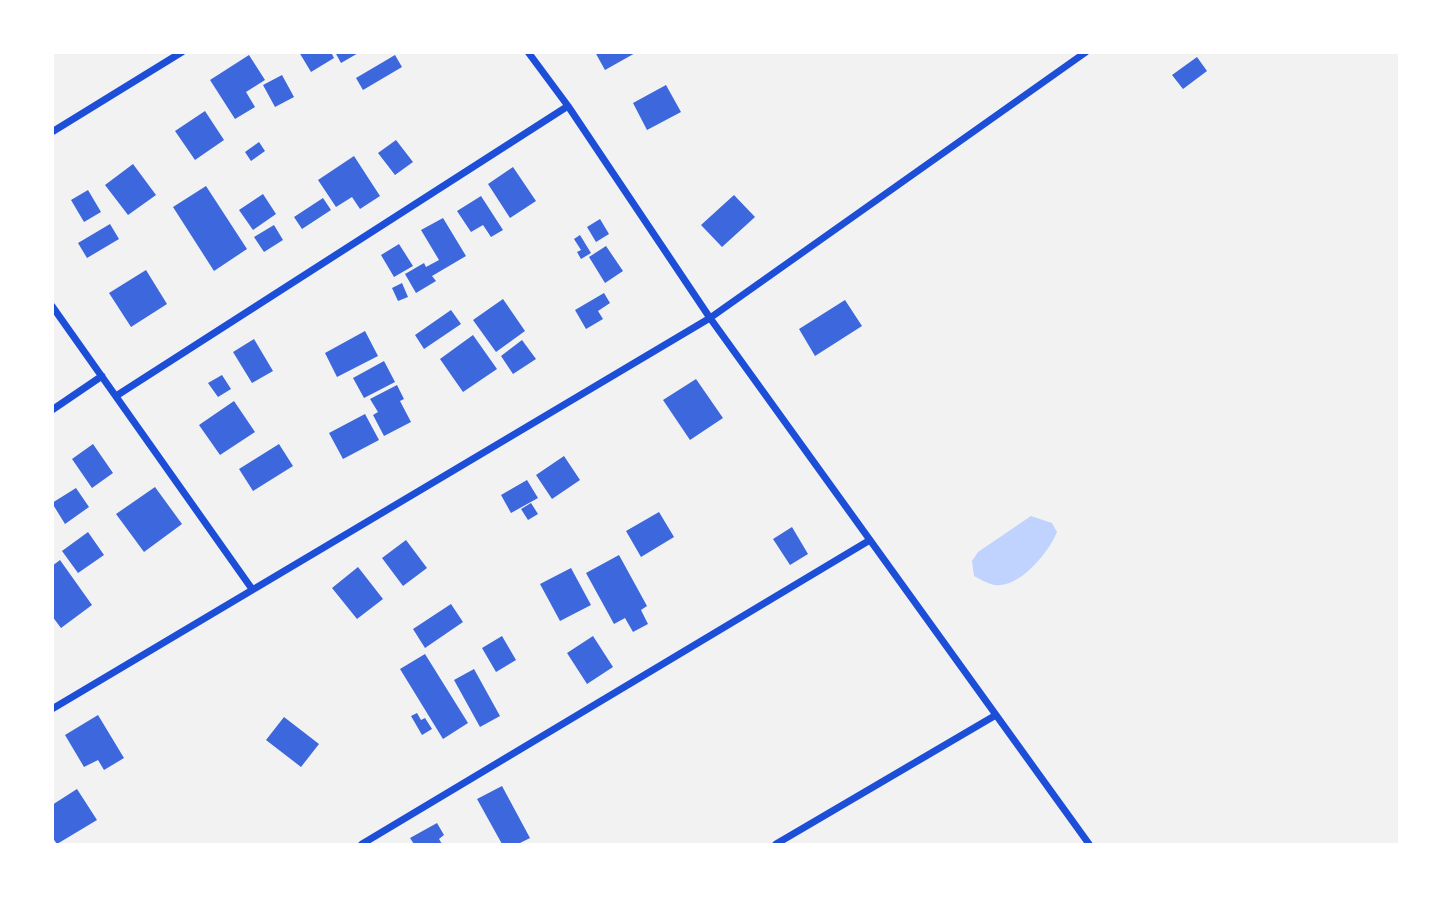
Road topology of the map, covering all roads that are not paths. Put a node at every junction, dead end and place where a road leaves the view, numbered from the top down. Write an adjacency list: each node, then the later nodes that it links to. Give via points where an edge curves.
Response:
1 (182, 52): 5 (street)
2 (528, 52): 4 (street)
3 (1086, 52): 7 (street)
4 (568, 106): 7 (street); 9 (street)
5 (52, 132)
6 (52, 306): 8 (street)
7 (710, 318): 11 (street); 12 (street)
8 (102, 376): 9 (street); 10 (street)
9 (116, 396): 12 (street)
10 (52, 410)
11 (870, 540): 14 (street); 15 (street)
12 (251, 589): 13 (street)
13 (52, 709)
14 (996, 715): 16 (street); 17 (street)
15 (362, 845)
16 (776, 845)
17 (1089, 845)

